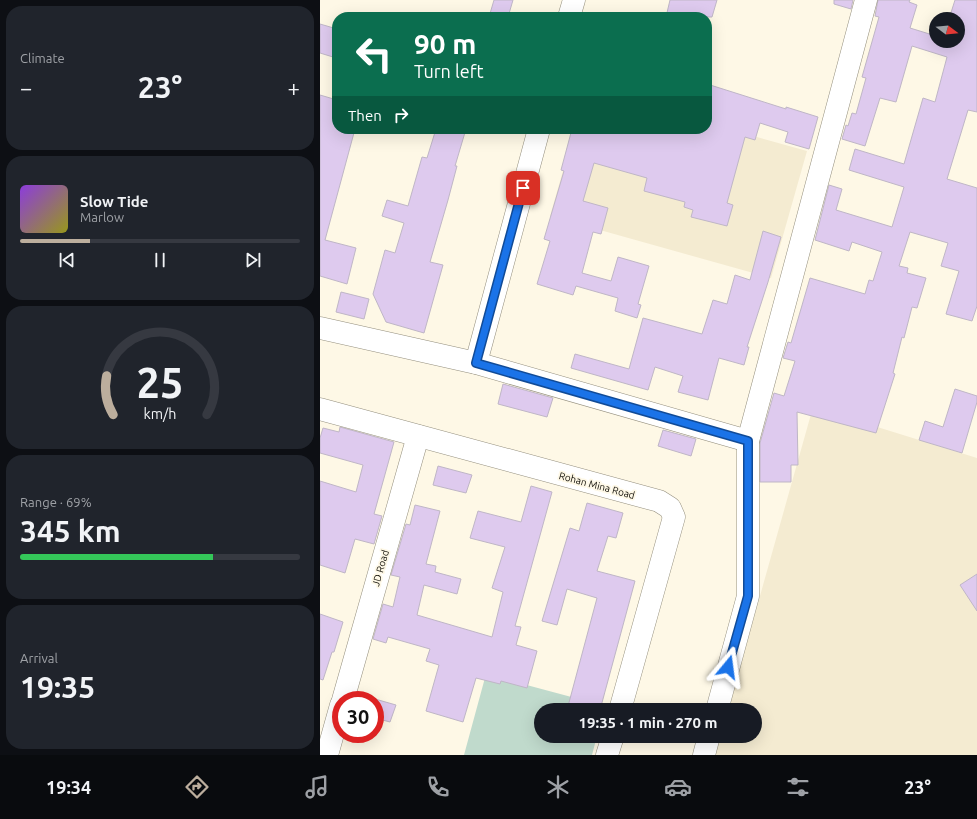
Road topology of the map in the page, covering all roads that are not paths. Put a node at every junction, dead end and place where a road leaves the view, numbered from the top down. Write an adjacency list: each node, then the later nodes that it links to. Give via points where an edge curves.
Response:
1 (574, 0): 3 (street)
2 (866, 0): 9 (street)
3 (570, 12)
4 (538, 134): 6 (street)
5 (320, 328): 6 (street)
6 (476, 363): 9 (street)
7 (320, 408): 8 (street, Rohan Mina Road)
8 (418, 436): 10 (street, JD Road); 11 (street, Rohan Mina Road, via 659,501 670,508 674,517)
9 (748, 441): 12 (street, via 748,596)
10 (345, 691)
11 (622, 703)
12 (719, 703)
13 (332, 737): 16 (street)
14 (611, 743): 17 (street)
15 (707, 743): 18 (street)
16 (327, 755)
17 (607, 755)
18 (704, 755)

